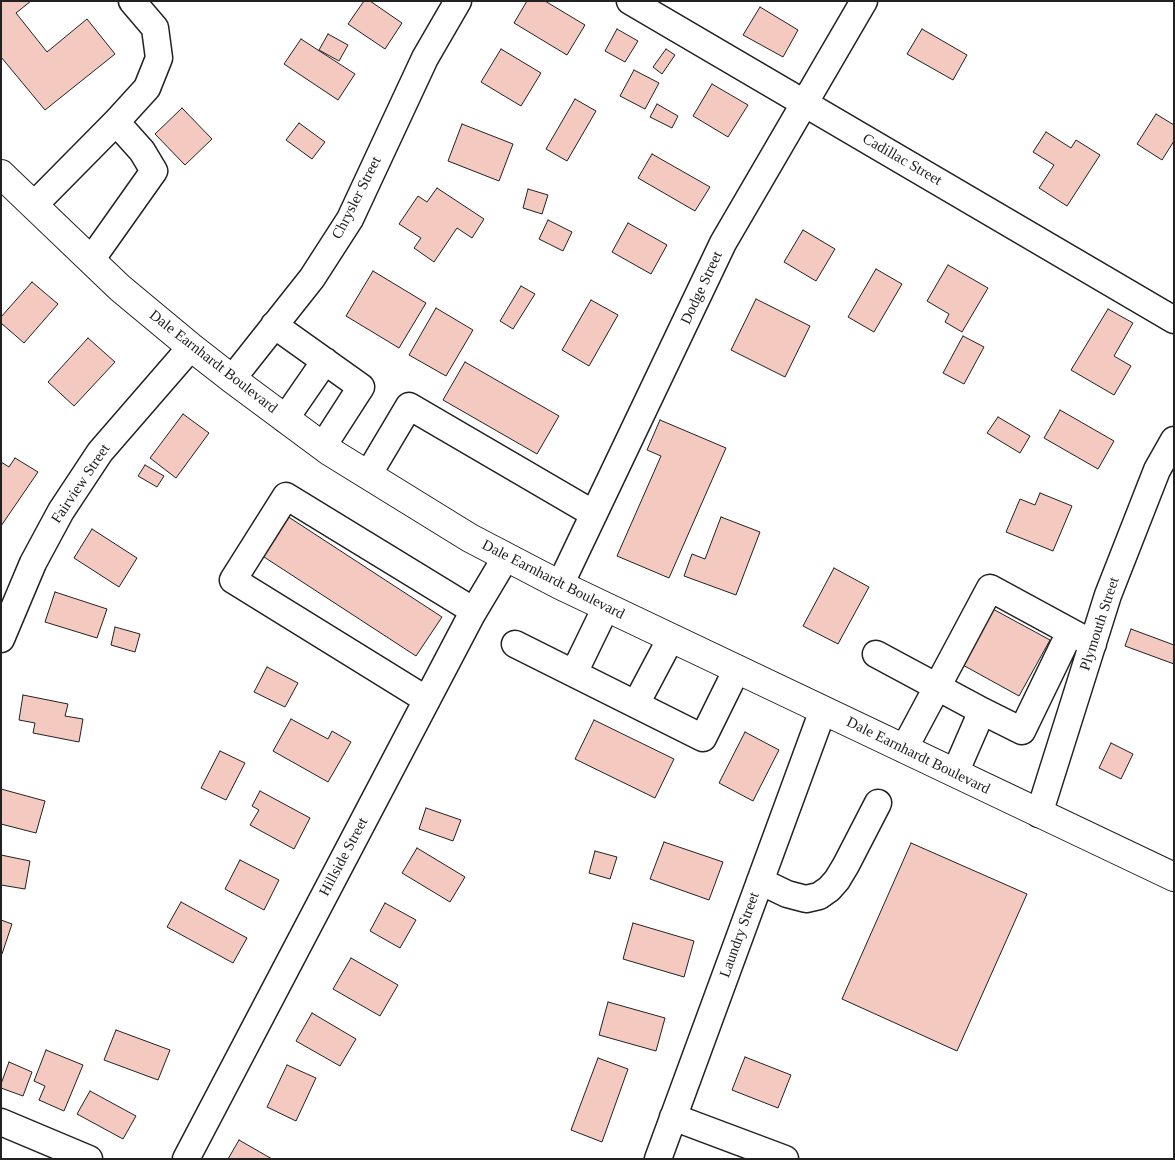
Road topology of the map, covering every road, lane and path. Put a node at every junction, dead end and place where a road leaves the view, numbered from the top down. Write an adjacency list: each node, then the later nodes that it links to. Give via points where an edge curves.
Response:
1 (132, 1): 6 (street, via 155,28 159,58 147,88)
2 (458, 1): 11 (street, Chrysler Street, via 425,58 350,219 312,278)
3 (630, 1): 5 (street, Cadillac Street)
4 (864, 1): 5 (street, Dodge Street)
5 (805, 103): 10 (street, Cadillac Street); 19 (street, Dodge Street, via 723,243)
6 (116, 122): 8 (street); 9 (street, via 142,151 154,171)
7 (1, 174): 8 (main road, Dale Earnhardt Boulevard)
8 (34, 205): 9 (main road, Dale Earnhardt Boulevard)
9 (91, 260): 12 (main road, Dale Earnhardt Boulevard)
10 (1174, 320)
11 (274, 325): 13 (street); 14 (street, Chrysler Street)
12 (190, 347): 14 (main road, Dale Earnhardt Boulevard); 24 (street, Fairview Street, via 100,452 61,511 33,563)
13 (325, 361): 15 (street); 17 (street, via 361,387)
14 (232, 379): 15 (main road, Dale Earnhardt Boulevard)
15 (286, 419): 17 (main road, Dale Earnhardt Boulevard)
16 (1174, 440): 26 (street, Plymouth Street, via 1157,470 1108,595)
17 (323, 446): 18 (main road, Dale Earnhardt Boulevard)
18 (368, 475): 19 (street, via 410,406); 20 (main road, Dale Earnhardt Boulevard)
19 (594, 514): 21 (street, Dodge Street)
20 (506, 557): 21 (main road, Dale Earnhardt Boulevard); 23 (street, Hillside Street)
21 (560, 585): 22 (main road, Dale Earnhardt Boulevard)
22 (606, 607): 25 (main road, Dale Earnhardt Boulevard); 30 (street)
23 (474, 611): 32 (street, Hillside Street); 32 (street, via 286,496 233,580)
24 (2, 633)
25 (670, 638): 29 (main road, Dale Earnhardt Boulevard); 33 (street)
26 (1082, 638): 31 (street, via 990,588); 35 (street, via 1022,731); 39 (street, Plymouth Street)
27 (515, 644): 30 (street)
28 (876, 654): 31 (street)
29 (737, 669): 33 (street, via 703,738); 34 (main road, Dale Earnhardt Boulevard)
30 (574, 673): 33 (street)
31 (938, 686): 35 (street); 36 (street)
32 (427, 700): 45 (street, Hillside Street)
33 (636, 704)
34 (823, 710): 36 (main road, Dale Earnhardt Boulevard); 41 (street, Laundry Street)
35 (982, 711): 37 (street)
36 (904, 749): 37 (main road, Dale Earnhardt Boulevard)
37 (955, 774): 39 (main road, Dale Earnhardt Boulevard)
38 (878, 803): 41 (street, via 838,880 819,896 806,899)
39 (1040, 814): 40 (main road, Dale Earnhardt Boulevard)
40 (1174, 877)
41 (760, 881): 42 (street, Laundry Street)
42 (673, 1117): 46 (street, Laundry Street); 47 (street)
43 (1, 1122): 44 (street)
44 (89, 1159)
45 (186, 1159)
46 (658, 1159)
47 (786, 1159)

